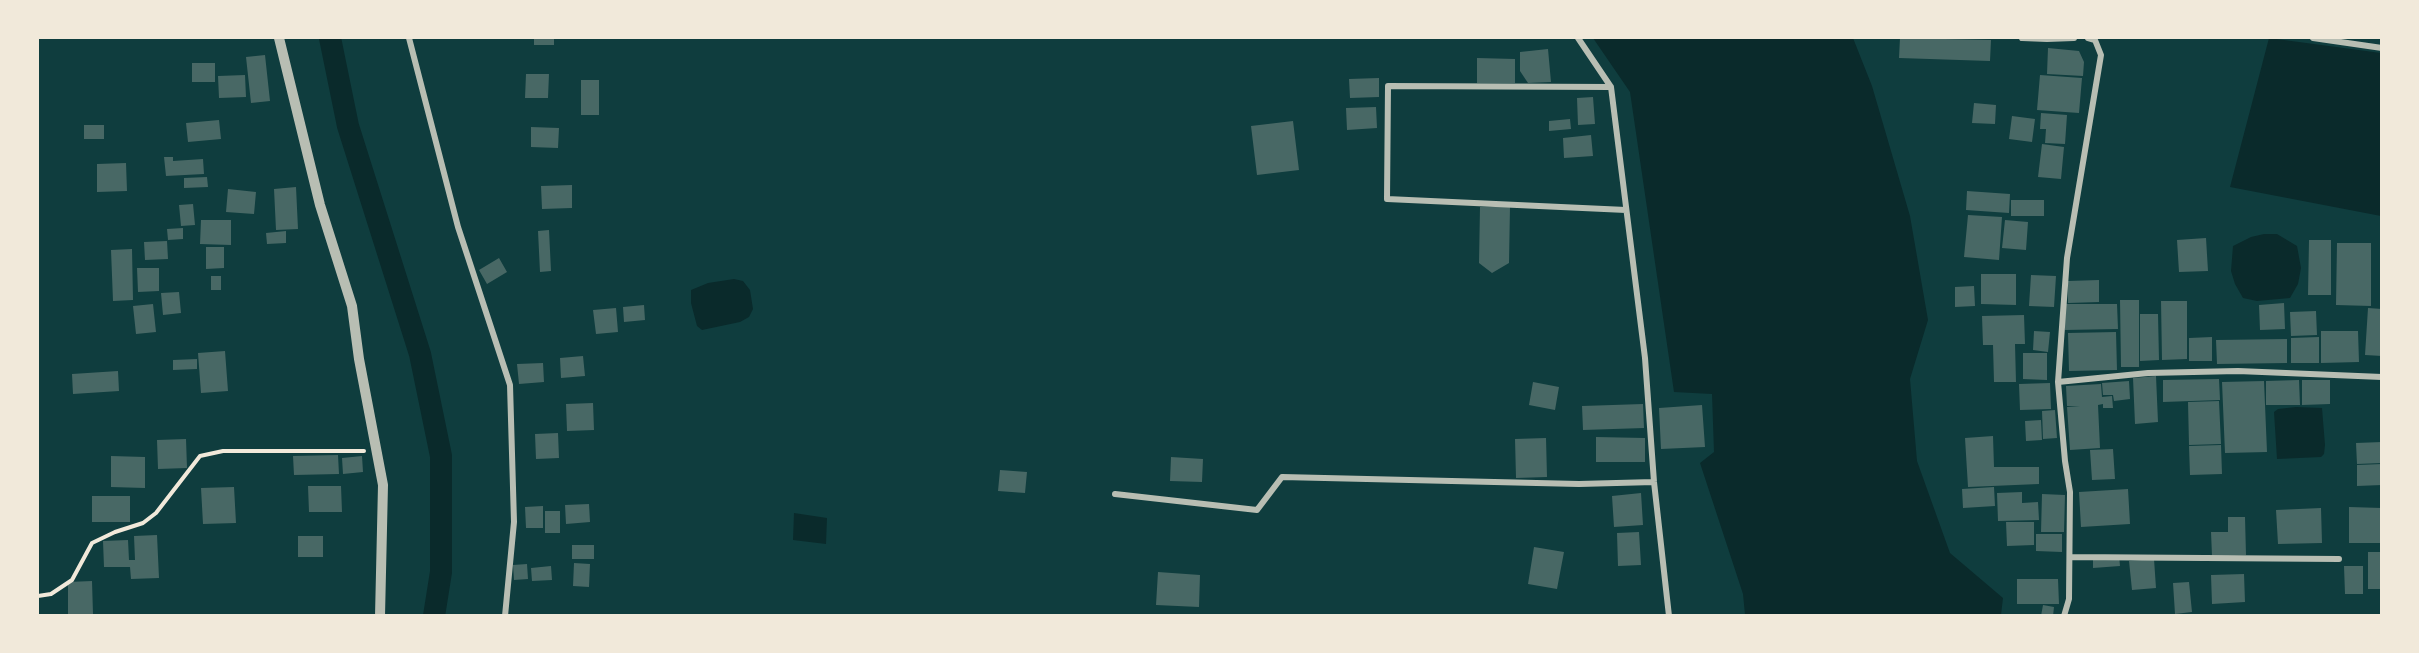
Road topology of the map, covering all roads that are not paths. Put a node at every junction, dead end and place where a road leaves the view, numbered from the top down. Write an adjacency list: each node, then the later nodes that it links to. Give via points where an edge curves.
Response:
1 (279, 38): 17 (street, via 320,205 352,306 383,485)
2 (409, 38): 18 (street, via 458,227 510,385 514,522)
3 (1578, 38): 9 (street)
4 (2022, 38): 5 (street)
5 (2074, 38)
6 (2095, 38): 12 (street, via 2101,55 2067,258)
7 (2313, 38): 8 (street)
8 (2382, 48)
9 (1611, 87): 10 (street); 10 (street, via 1388,87 1387,199)
10 (1626, 210): 13 (street, via 1645,358)
11 (2382, 377): 12 (street, via 2238,371 2148,373)
12 (2058, 382): 15 (street, via 2070,492)
13 (1654, 482): 14 (street, via 1579,484 1282,477 1257,510); 19 (street)
14 (1115, 494)
15 (2071, 557): 16 (street); 20 (street, via 2069,599)
16 (2339, 559)
17 (380, 615)
18 (505, 615)
19 (1669, 615)
20 (2064, 615)

